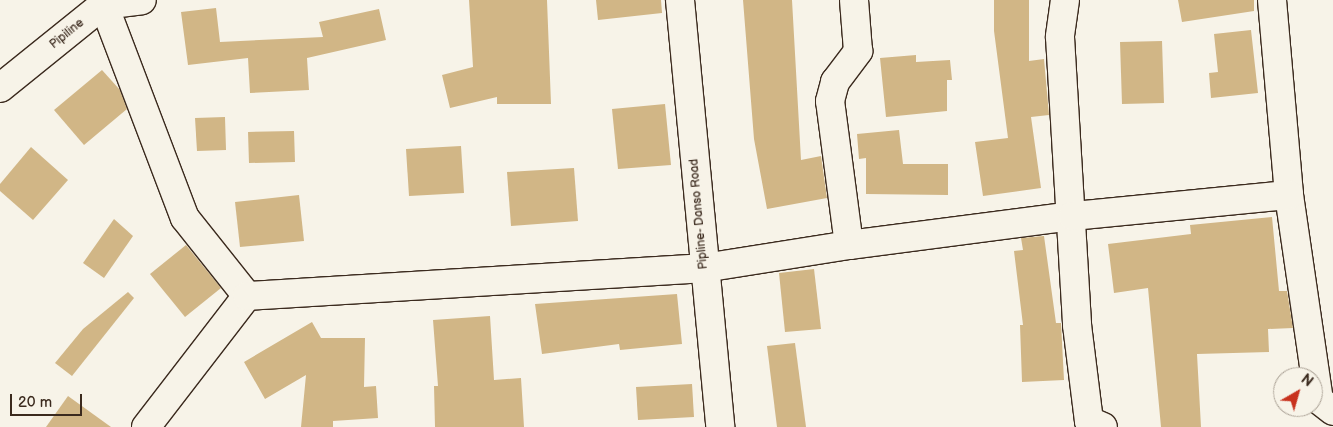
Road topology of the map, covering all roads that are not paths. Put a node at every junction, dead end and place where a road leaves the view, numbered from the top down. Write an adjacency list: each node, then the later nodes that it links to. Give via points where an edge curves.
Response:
1 (142, 0): 6 (street)
2 (680, 0): 11 (street, Pipline- Danso Road)
3 (854, 0): 10 (street, via 858,51 835,82 830,101)
4 (1065, 0): 9 (street, via 1060,36)
5 (1272, 0): 8 (street)
6 (102, 2): 7 (street, Pipiline); 12 (street, via 185,218)
7 (0, 88)
8 (1289, 195): 9 (street); 13 (street, via 1319,400)
9 (1074, 216): 10 (street); 16 (street, via 1077,325 1089,422)
10 (849, 245): 11 (street)
11 (704, 268): 12 (street); 15 (street, Pipline- Danso Road)
12 (247, 296): 14 (street)
13 (1333, 411)
14 (146, 427)
15 (720, 427)
16 (1102, 427)

